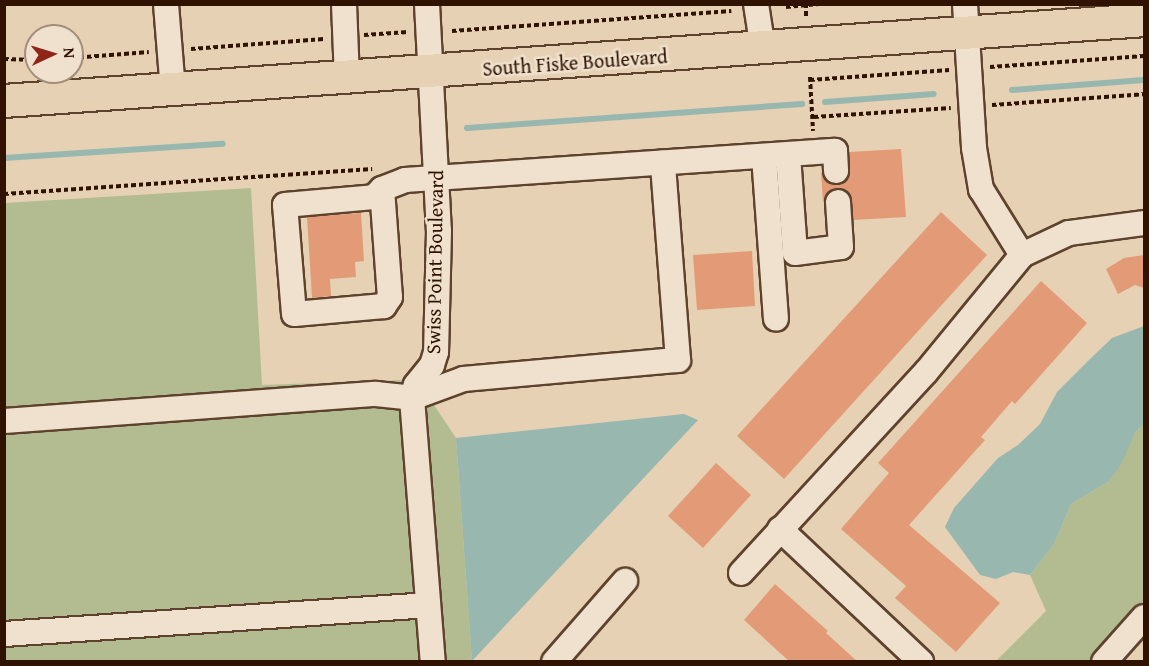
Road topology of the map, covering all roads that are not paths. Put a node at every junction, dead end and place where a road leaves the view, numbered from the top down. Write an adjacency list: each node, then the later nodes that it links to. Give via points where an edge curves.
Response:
1 (166, 4): 11 (street)
2 (344, 4): 10 (street)
3 (428, 4): 9 (street, Swiss Point Boulevard)
4 (756, 4): 8 (street)
5 (965, 4): 7 (street)
6 (1144, 20): 7 (main road, South Fiske Boulevard)
7 (967, 36): 8 (main road, South Fiske Boulevard); 20 (street, via 974,148 981,189)
8 (763, 49): 9 (main road, South Fiske Boulevard)
9 (433, 71): 10 (main road, South Fiske Boulevard); 17 (street, Swiss Point Boulevard)
10 (347, 78): 11 (main road, South Fiske Boulevard)
11 (173, 91): 12 (main road, South Fiske Boulevard)
12 (4, 101)
13 (776, 155): 14 (street); 15 (street, via 835,152); 18 (street, via 795,253 841,247); 21 (street)
14 (663, 163): 17 (street); 22 (street, via 678,360 464,379)
15 (836, 171)
16 (381, 178): 16 (street, via 374,197 285,205 294,314 384,306 390,297); 17 (street)
17 (437, 178): 22 (street, Swiss Point Boulevard, via 436,352)
18 (838, 202)
19 (1144, 223): 20 (street, via 1069,233)
20 (1022, 255): 24 (street, via 926,372)
21 (776, 319)
22 (412, 398): 23 (street, via 376,394); 27 (street)
23 (4, 421)
24 (780, 529): 25 (street); 32 (street)
25 (741, 573)
26 (625, 581): 31 (street)
27 (428, 605): 29 (street); 30 (street)
28 (1144, 617): 33 (street)
29 (4, 634)
30 (432, 662)
31 (554, 662)
32 (921, 662)
33 (1104, 662)

